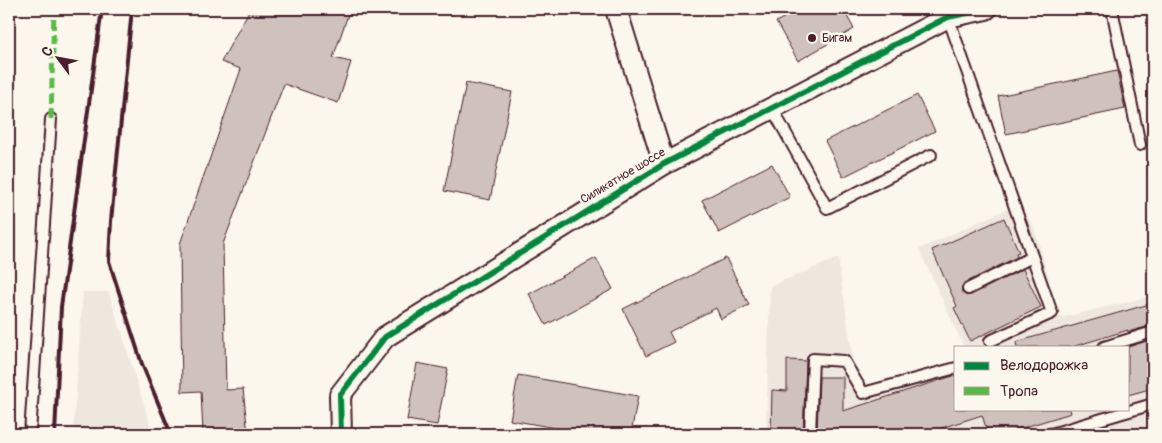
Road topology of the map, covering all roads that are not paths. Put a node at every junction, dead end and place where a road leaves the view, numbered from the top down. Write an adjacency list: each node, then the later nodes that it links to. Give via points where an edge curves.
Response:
1 (616, 9): 9 (street)
2 (986, 9): 4 (street, Силикатное шоссе)
3 (1112, 9): 7 (lane)
4 (948, 17): 5 (street, Силикатное шоссе); 10 (lane)
5 (772, 108): 8 (lane, via 827,208); 9 (street, Силикатное шоссе)
6 (51, 120): 17 (lane)
7 (1140, 145)
8 (931, 155)
9 (664, 164): 18 (street, Силикатное шоссе, via 385,337 340,395)
10 (1032, 257): 11 (lane); 13 (lane, via 1052,313)
11 (968, 290)
12 (1153, 332): 14 (lane)
13 (990, 341)
14 (1107, 346)
15 (954, 369): 19 (lane, via 863,393 844,361 813,359)
16 (1153, 404): 20 (lane)
17 (30, 434)
18 (341, 434)
19 (810, 434)
20 (1051, 434)

